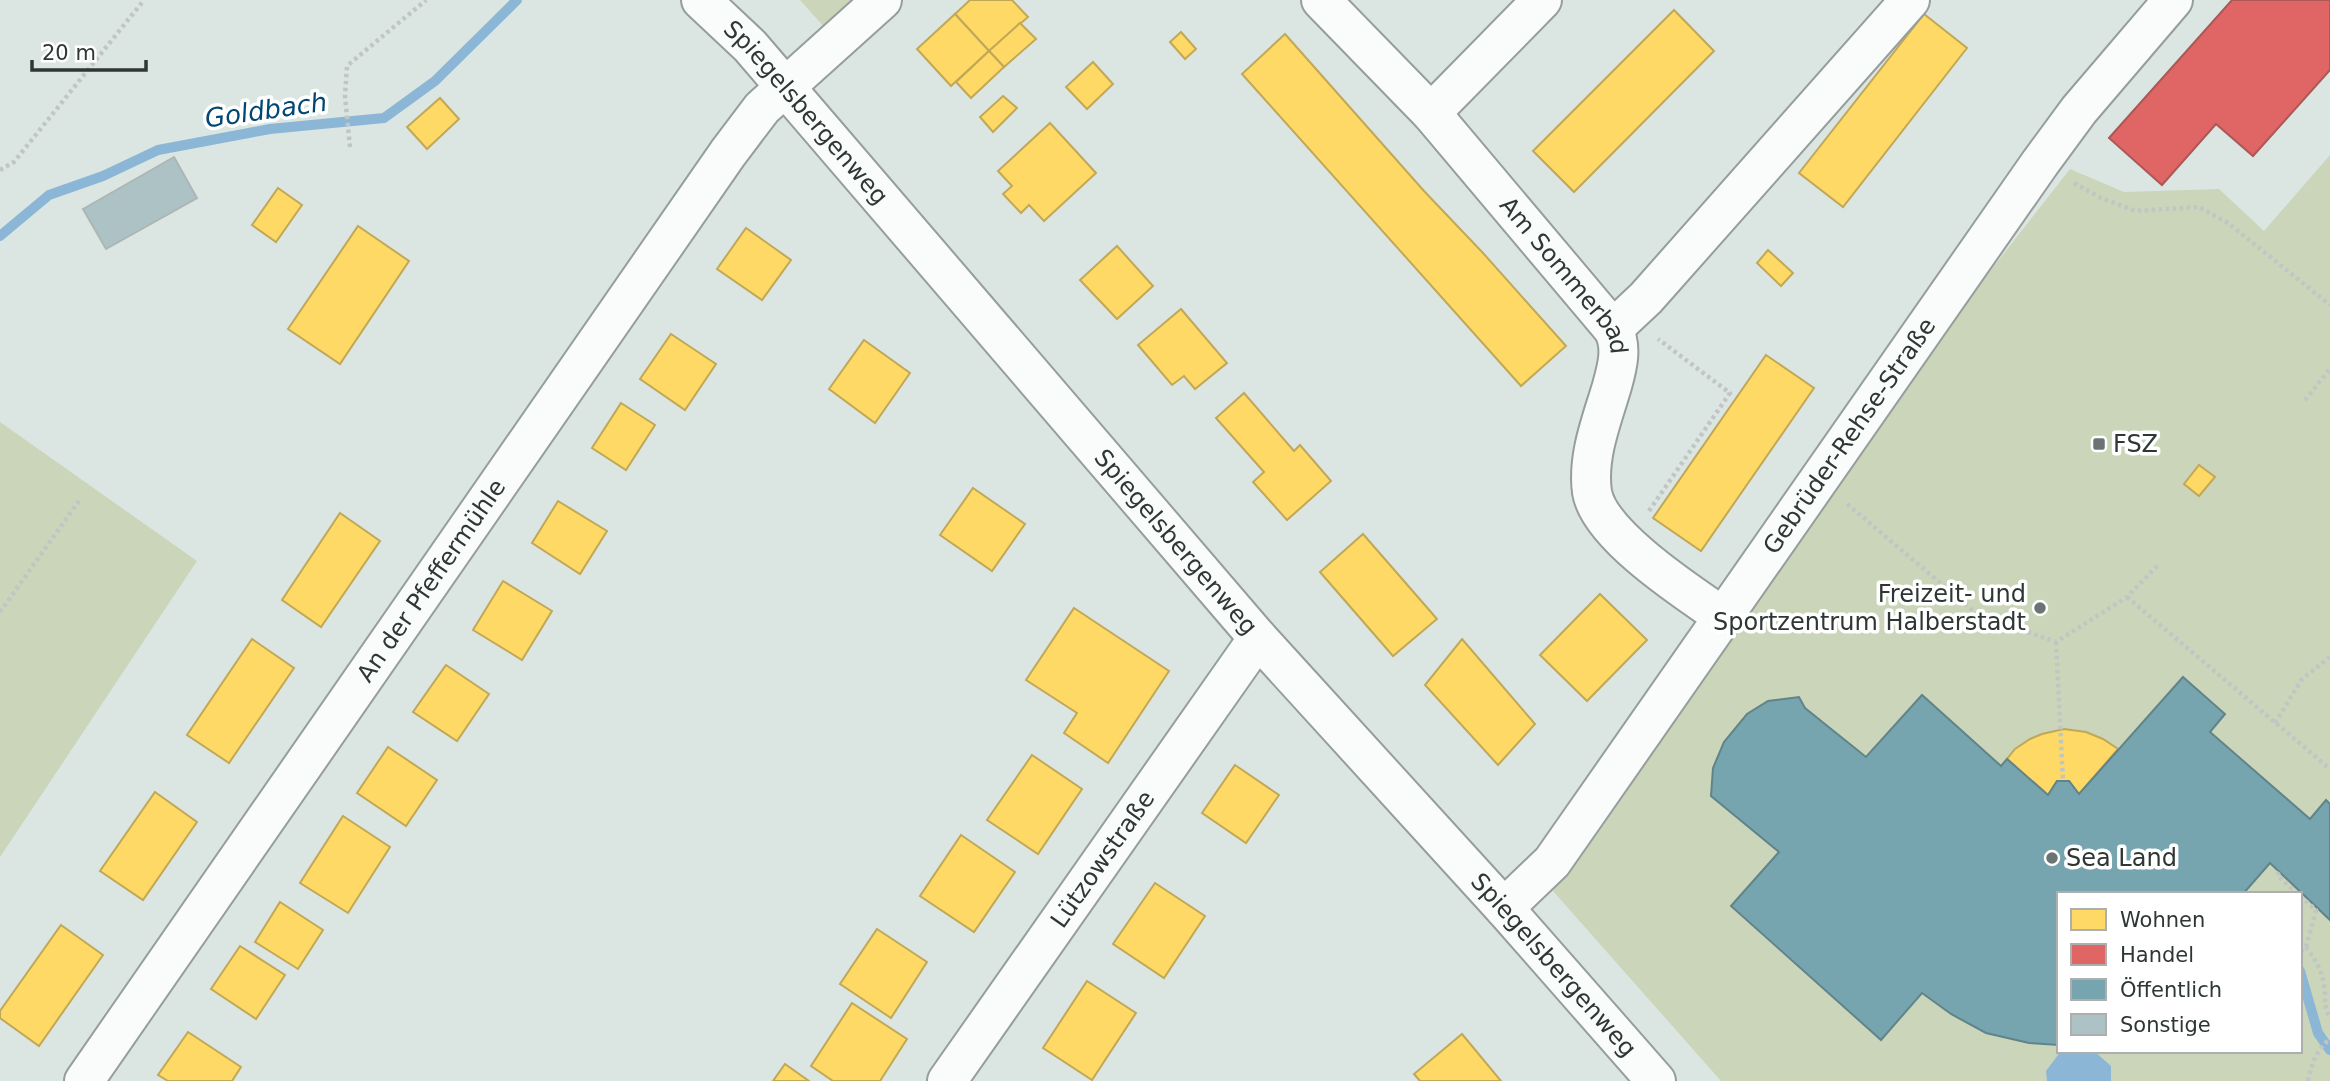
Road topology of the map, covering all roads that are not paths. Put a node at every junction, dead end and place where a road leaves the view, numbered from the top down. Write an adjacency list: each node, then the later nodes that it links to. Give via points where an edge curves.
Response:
1 (701, 0): 7 (street, Spiegelsbergenweg)
2 (882, 0): 7 (street)
3 (1321, 0): 8 (street, Am Sommerbad)
4 (1542, 0): 8 (street)
5 (1910, 0): 9 (street, Am Sommerbad)
6 (2173, 0): 10 (street, Gebrüder-Rehse-Straße, via 2040,163)
7 (785, 86): 11 (street, Spiegelsbergenweg); 13 (street, An der Pfeffermühle, via 762,108 720,164)
8 (1432, 113): 9 (street, Am Sommerbad)
9 (1618, 328): 10 (street, Am Sommerbad, via 1619,361 1593,455 1592,493 1604,519 1627,543)
10 (1722, 616): 12 (street, Gebrüder-Rehse-Straße, via 1552,862)
11 (1258, 638): 12 (street, Spiegelsbergenweg); 14 (street, Lützowstraße)
12 (1504, 908): 15 (street, Spiegelsbergenweg)
13 (84, 1081)
14 (947, 1081)
15 (1656, 1081)

